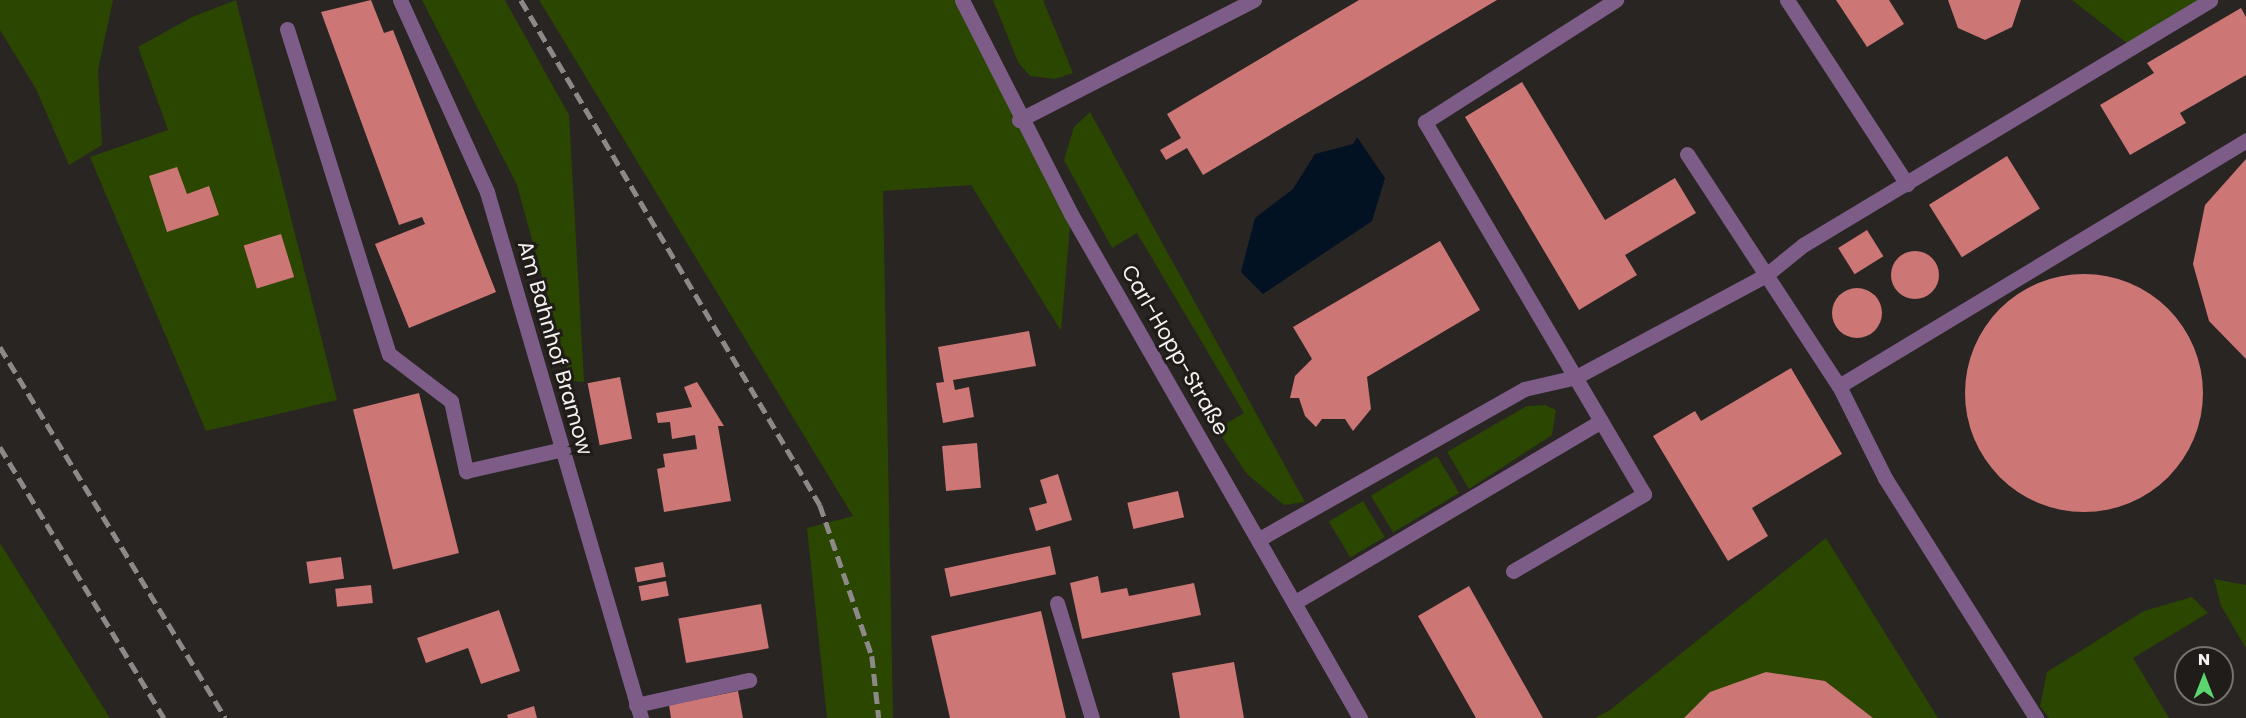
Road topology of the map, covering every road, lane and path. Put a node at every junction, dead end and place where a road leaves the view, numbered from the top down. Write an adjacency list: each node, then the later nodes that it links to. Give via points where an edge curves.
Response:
1 (400, 0): 16 (street, Am Bahnhof Bramow, via 487,192)
2 (962, 0): 8 (street, Carl-Hopp-Straße)
3 (1254, 0): 8 (street)
4 (1616, 0): 13 (street, via 1425,122)
5 (1787, 0): 11 (street)
6 (2210, 0): 11 (street)
7 (287, 29): 16 (street, via 390,354 451,400 466,471)
8 (1019, 120): 17 (street, Carl-Hopp-Straße)
9 (2246, 140): 14 (street)
10 (1687, 154): 12 (street)
11 (1907, 184): 12 (street, via 1803,246)
12 (1766, 275): 13 (street); 14 (street)
13 (1575, 377): 15 (street); 17 (street, via 1524,389)
14 (1839, 386): 25 (street, via 1885,478)
15 (1601, 421): 18 (street, via 1644,494); 19 (street)
16 (563, 449): 22 (street, Am Bahnhof Bramow)
17 (1261, 538): 19 (street, Carl-Hopp-Straße)
18 (1513, 571)
19 (1297, 601): 24 (street, Carl-Hopp-Straße)
20 (1057, 603): 23 (street)
21 (749, 680): 22 (street)
22 (638, 712)
23 (1092, 718)
24 (1360, 718)
25 (2036, 718)

